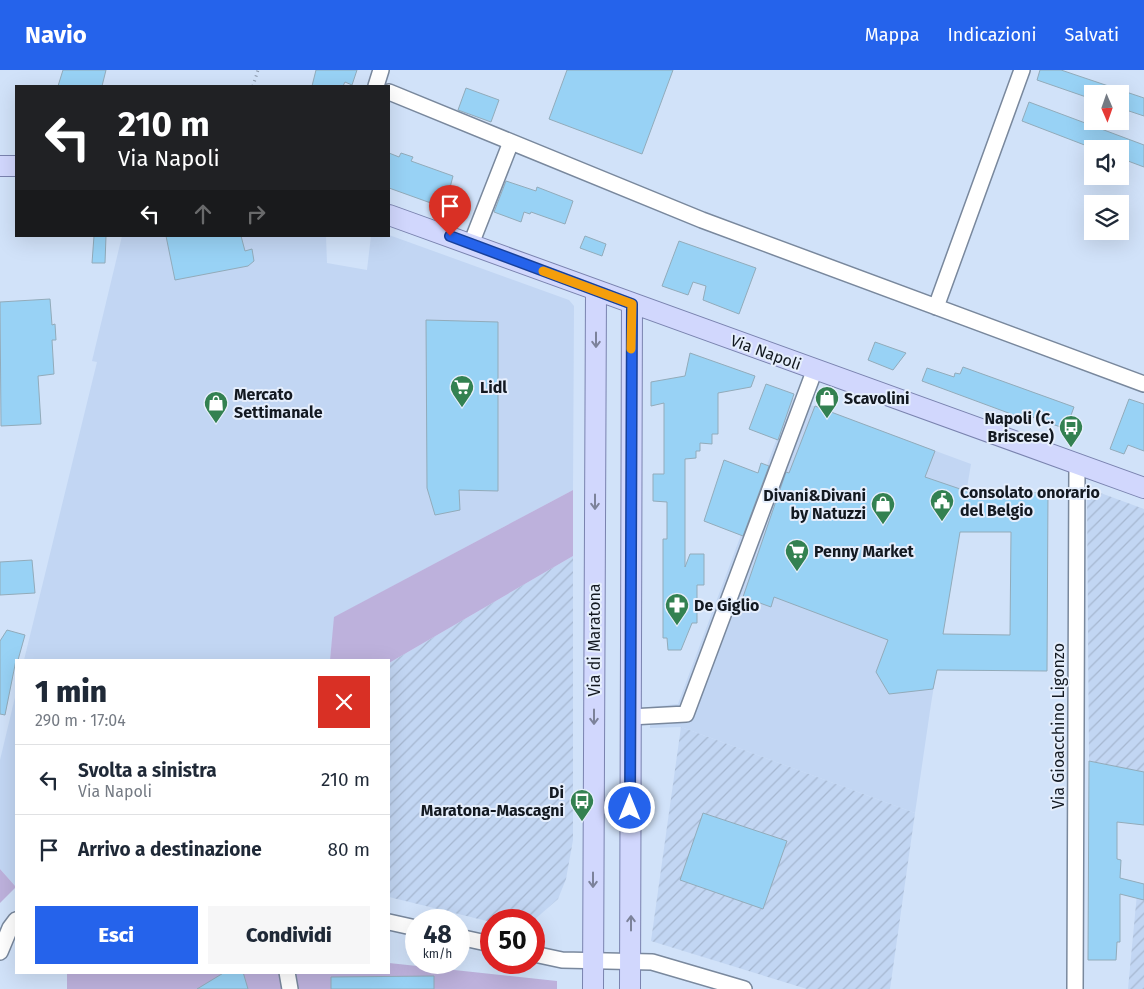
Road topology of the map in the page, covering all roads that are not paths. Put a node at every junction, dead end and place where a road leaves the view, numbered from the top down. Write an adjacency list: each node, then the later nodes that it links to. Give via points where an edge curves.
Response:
1 (381, 70): 3 (street)
2 (1022, 70): 12 (street)
3 (376, 85)
4 (390, 92): 5 (street)
5 (511, 142): 9 (street); 12 (street, via 702,220)
6 (0, 166): 7 (main road)
7 (15, 166)
8 (390, 215): 9 (main road, Via Napoli)
9 (471, 244): 10 (main road, Via Napoli)
10 (596, 291): 11 (main road, Via Napoli); 23 (main road, Via di Maratona, one-way to 23)
11 (632, 304): 13 (main road, Via Napoli); 17 (main road)
12 (936, 307): 14 (street)
13 (815, 369): 15 (main road, Via Napoli); 17 (street, via 686,714)
14 (1144, 384)
15 (1077, 463): 16 (main road, Via Napoli); 30 (street, Via Gioacchino Ligonzo)
16 (1144, 488)
17 (630, 717): 24 (main road, one-way to 17)
18 (15, 921): 21 (street)
19 (390, 922): 20 (street)
20 (405, 926)
21 (0, 952)
22 (545, 956): 23 (street)
23 (593, 961): 24 (street); 27 (main road, Via di Maratona)
24 (630, 962): 28 (main road); 29 (street, via 652,962)
25 (287, 974): 26 (street)
26 (290, 989)
27 (594, 989)
28 (630, 989)
29 (744, 989)
30 (1075, 989)

